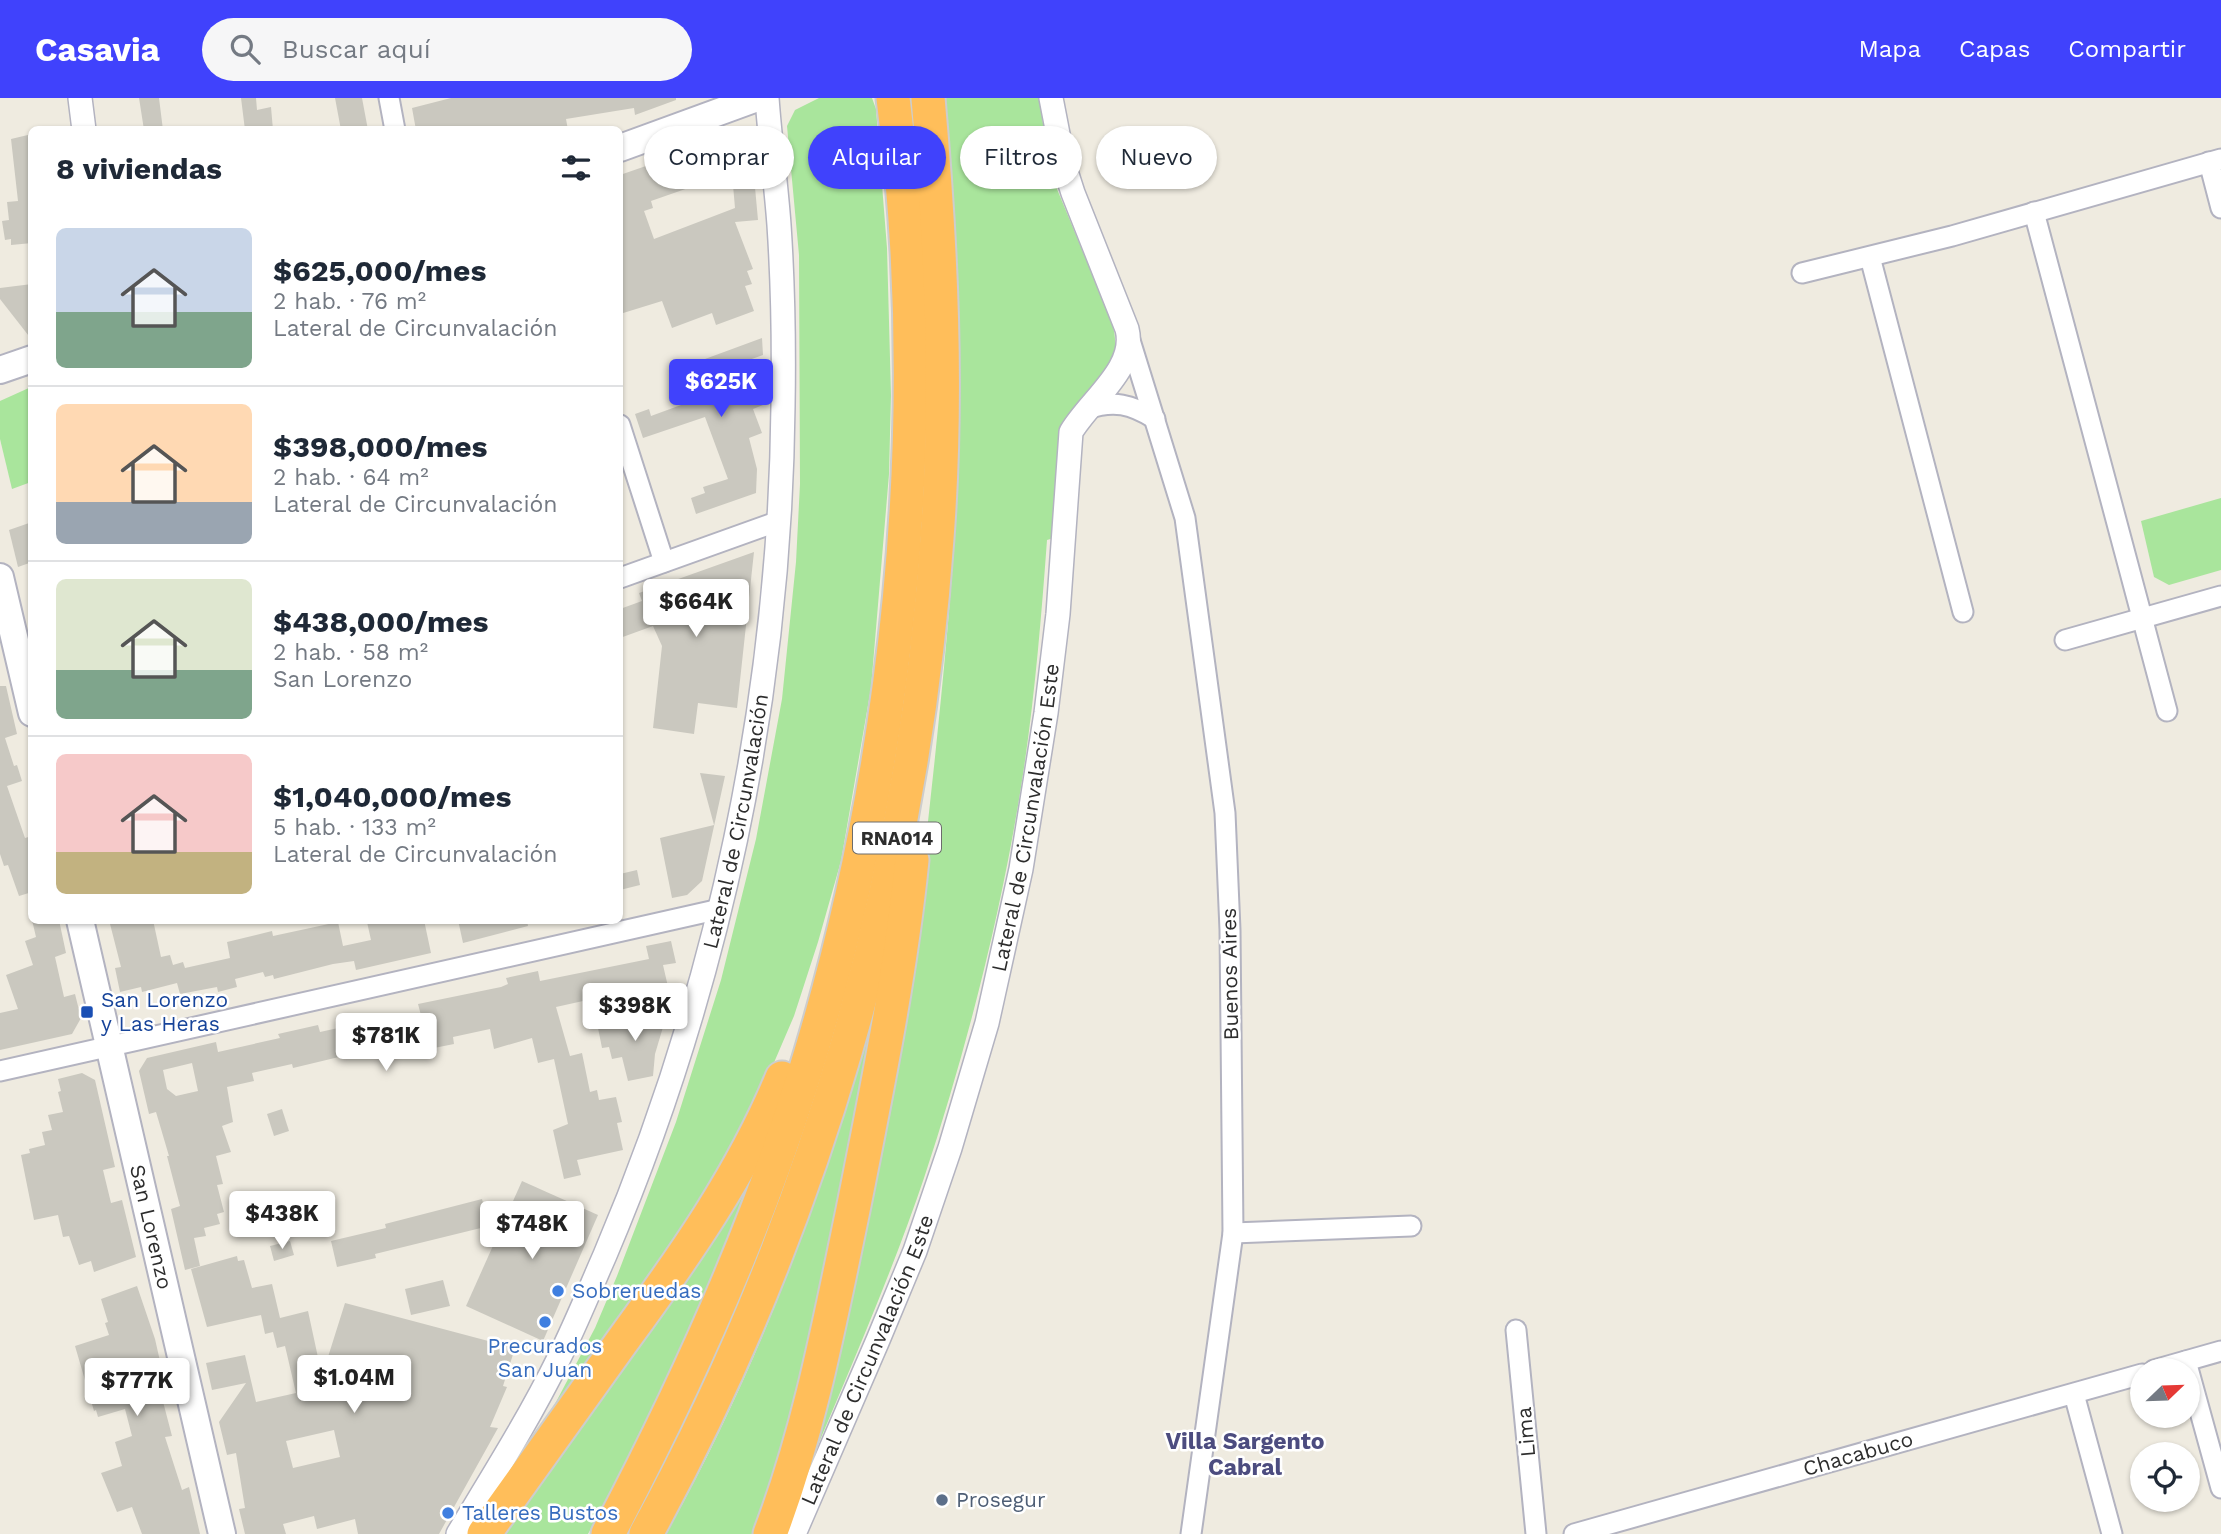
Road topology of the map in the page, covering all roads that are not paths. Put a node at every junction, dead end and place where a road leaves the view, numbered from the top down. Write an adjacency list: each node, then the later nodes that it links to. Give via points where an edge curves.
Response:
1 (80, 98): 8 (street)
2 (389, 98): 9 (street)
3 (757, 98): 10 (main road)
4 (767, 98): 22 (street, Lateral de Circunvalación, via 782,280)
5 (928, 98): 31 (highway, RNA014, via 942,334 939,515)
6 (1051, 98): 16 (street, via 1073,193)
7 (893, 100): 36 (highway, RNA014, via 908,312 905,507 881,741)
8 (84, 126)
9 (394, 126)
10 (623, 147)
11 (2215, 160): 12 (street); 13 (street)
12 (2221, 208)
13 (2034, 212): 14 (street); 29 (street)
14 (1870, 257): 15 (street); 27 (street)
15 (1802, 273)
16 (1129, 337): 19 (street, Lateral de Circunvalación Este, via 1120,369); 20 (street, Buenos Aires)
17 (28, 360): 18 (main road)
18 (0, 370)
19 (1087, 409): 20 (street, via 1121,403); 54 (street, Lateral de Circunvalación Este, via 1069,441 1058,614 1045,724 1021,869 987,1023 915,1251)
20 (1155, 419): 40 (street, Buenos Aires, via 1185,518 1225,813)
21 (623, 434): 23 (street)
22 (779, 521): 23 (street); 34 (street, Lateral de Circunvalación, via 766,659)
23 (664, 562): 25 (street)
24 (0, 577): 28 (main road)
25 (623, 577)
26 (2221, 596): 29 (street)
27 (1963, 612)
28 (4, 613): 32 (main road)
29 (2142, 619): 30 (street); 33 (street)
30 (2065, 640)
31 (927, 654): 52 (highway, RNA014, via 884,903 822,1128 748,1325); 53 (highway, via 911,874 883,1057 823,1356 797,1460)
32 (28, 699)
33 (2166, 711)
34 (720, 909): 37 (street); 49 (street, Lateral de Circunvalación, via 678,1057 617,1227 560,1357)
35 (81, 924): 37 (main road, San Lorenzo)
36 (838, 950): 50 (highway, via 744,1160 683,1257); 51 (highway, RNA014, via 800,1087 746,1240 684,1387)
37 (109, 1046): 38 (street); 48 (main road, San Lorenzo)
38 (0, 1070)
39 (1411, 1226): 40 (street)
40 (1233, 1233): 55 (street, Buenos Aires)
41 (1516, 1329): 56 (street, Lima)
42 (2221, 1351): 43 (street)
43 (2196, 1358)
44 (2130, 1378): 45 (street, Chacabuco)
45 (2074, 1394): 57 (street, Chacabuco); 58 (street)
46 (2200, 1412): 47 (street)
47 (2221, 1488)
48 (222, 1534)
49 (458, 1534)
50 (484, 1534)
51 (608, 1534)
52 (646, 1534)
53 (770, 1534)
54 (793, 1534)
55 (1191, 1534)
56 (1536, 1534)
57 (1574, 1534)
58 (2112, 1534)

